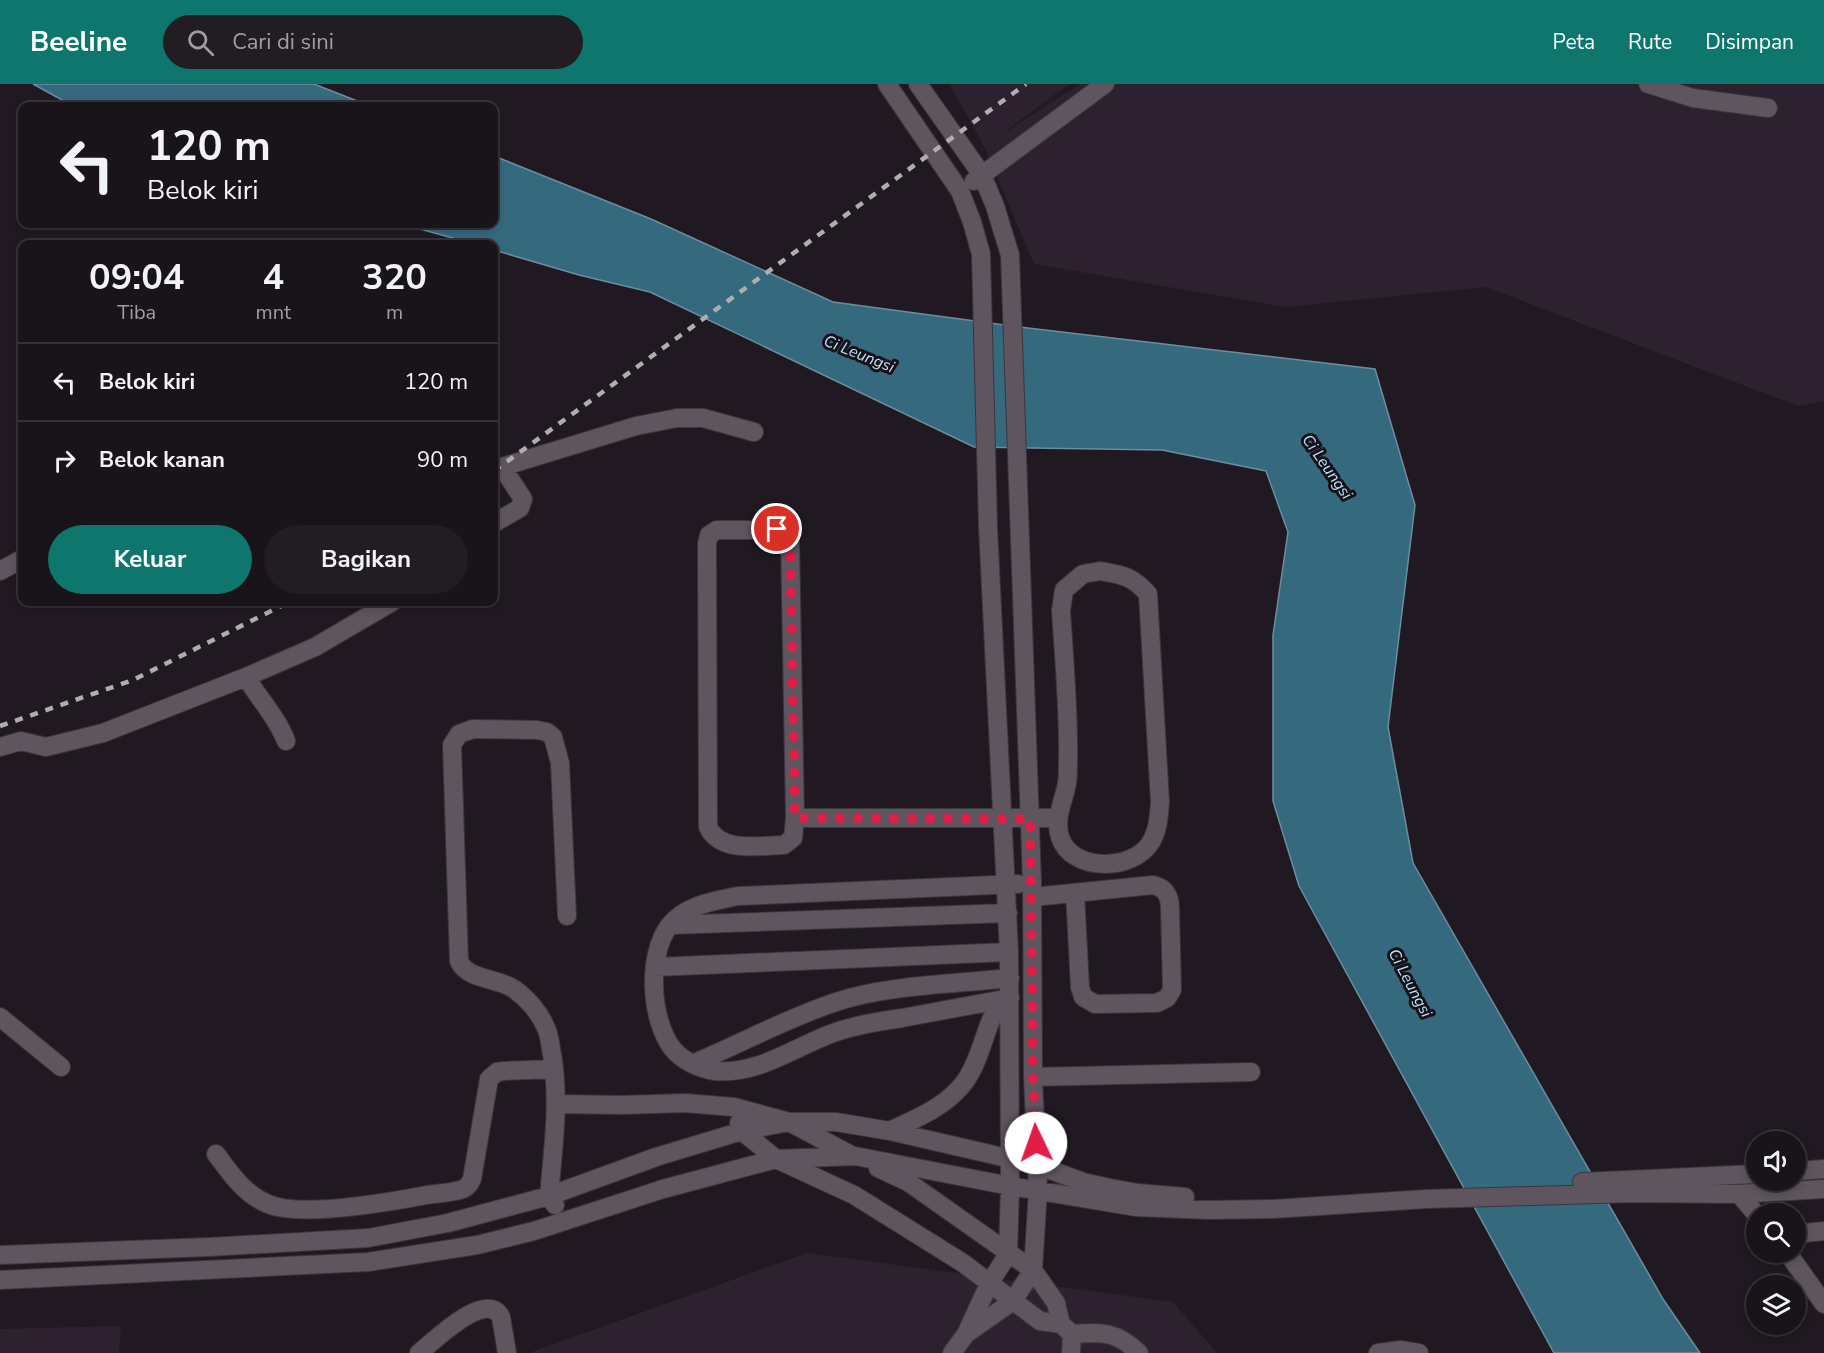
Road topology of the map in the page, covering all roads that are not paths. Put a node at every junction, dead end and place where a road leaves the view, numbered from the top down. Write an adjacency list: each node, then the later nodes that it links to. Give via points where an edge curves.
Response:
1 (887, 84): 7 (street)
2 (918, 84): 6 (street)
3 (1105, 84): 6 (street)
4 (1648, 84): 5 (street, via 1693,98)
5 (1768, 108)
6 (982, 175): 7 (street); 20 (street, via 1010,255)
7 (960, 191): 19 (street, via 981,254 988,527)
8 (754, 432): 9 (street, via 704,418 677,418)
9 (498, 466): 10 (street, via 523,498 519,508)
10 (498, 521)
11 (18, 561): 12 (street)
12 (0, 571)
13 (385, 606): 14 (street, via 315,647)
14 (246, 677): 15 (street, via 280,725); 16 (street, via 103,733 45,747 21,741)
15 (286, 741)
16 (0, 747)
17 (795, 818): 17 (street, via 793,838 784,845 726,844 713,836 708,827 707,544 709,535 717,530 782,530 790,539); 19 (street)
18 (1058, 818): 18 (street, via 1060,837 1070,854 1115,864 1138,855 1151,843 1159,823 1148,594 1126,576 1100,571 1083,574 1064,590 1061,610 1068,758 1067,784); 20 (street)
19 (1003, 819): 20 (street); 21 (street)
20 (1030, 819): 22 (street)
21 (1007, 885): 22 (street); 24 (street); 26 (street, via 738,896 705,903 684,912)
22 (1033, 890): 23 (street); 36 (street)
23 (1075, 893): 23 (street, via 1153,885 1167,894 1172,990 1167,998 1157,1004 1095,1004 1083,997)
24 (1008, 913): 26 (street); 27 (street)
25 (567, 916): 34 (street, via 560,763 553,737 537,730 473,729 459,734 452,745 459,961 471,973 513,988 535,1010 548,1030)
26 (670, 925): 28 (street, via 661,940)
27 (1009, 952): 28 (street); 29 (street)
28 (655, 966): 32 (street, via 656,1004 665,1038)
29 (1010, 978): 30 (street); 32 (street, via 885,991 837,1002)
30 (1009, 1000): 32 (street, via 840,1031 742,1071 711,1071); 41 (street, via 994,1014 967,1078 957,1092); 45 (street)
31 (0, 1017): 33 (street)
32 (693, 1064)
33 (61, 1067)
34 (554, 1069): 37 (street); 42 (street, via 497,1072 489,1079 472,1179 464,1189 390,1202 285,1209 268,1205 246,1192)
35 (1251, 1072): 36 (street)
36 (1033, 1077): 46 (street)
37 (557, 1104): 38 (street, via 685,1103); 56 (street)
38 (734, 1107): 39 (street); 40 (street)
39 (789, 1122): 40 (street); 41 (street, via 836,1122); 43 (street)
40 (742, 1131): 44 (street); 56 (street)
41 (890, 1131): 45 (street)
42 (216, 1154)
43 (855, 1156): 44 (street); 50 (street); 61 (street, via 908,1182)
44 (776, 1159): 58 (street); 66 (street, via 854,1195 963,1263)
45 (1011, 1159): 46 (street); 50 (street)
46 (1037, 1165): 53 (street); 54 (street, via 1083,1182 1176,1197)
47 (1824, 1169): 48 (street)
48 (1806, 1170)
49 (1746, 1175): 51 (street)
50 (1010, 1186): 53 (street); 61 (street)
51 (1632, 1187): 54 (street); 55 (street)
52 (1824, 1189): 55 (street)
53 (1038, 1190): 54 (street, via 1136,1207 1210,1210 1274,1209); 64 (street)
54 (1427, 1193)
55 (1739, 1194): 57 (street)
56 (549, 1196): 58 (street); 62 (street, via 448,1223 368,1238)
57 (1747, 1203)
58 (565, 1219): 65 (street, via 477,1245 368,1262)
59 (1824, 1231): 60 (street)
60 (1806, 1233)
61 (1008, 1254): 64 (street); 66 (street)
62 (0, 1255)
63 (1795, 1263): 68 (street)
64 (1033, 1270): 67 (street); 69 (street, via 1056,1303)
65 (0, 1280)
66 (989, 1284): 67 (street); 70 (street)
67 (1013, 1301): 69 (street, via 1040,1321); 70 (street)
68 (1824, 1304)
69 (1067, 1329): 74 (street); 75 (street, via 1103,1332 1123,1340)
70 (966, 1334): 73 (street)
71 (419, 1353): 72 (street, via 475,1311 488,1307 501,1317)
72 (507, 1353)
73 (952, 1353)
74 (1071, 1353)
75 (1139, 1353)
76 (1378, 1353): 77 (street)
77 (1419, 1353)

